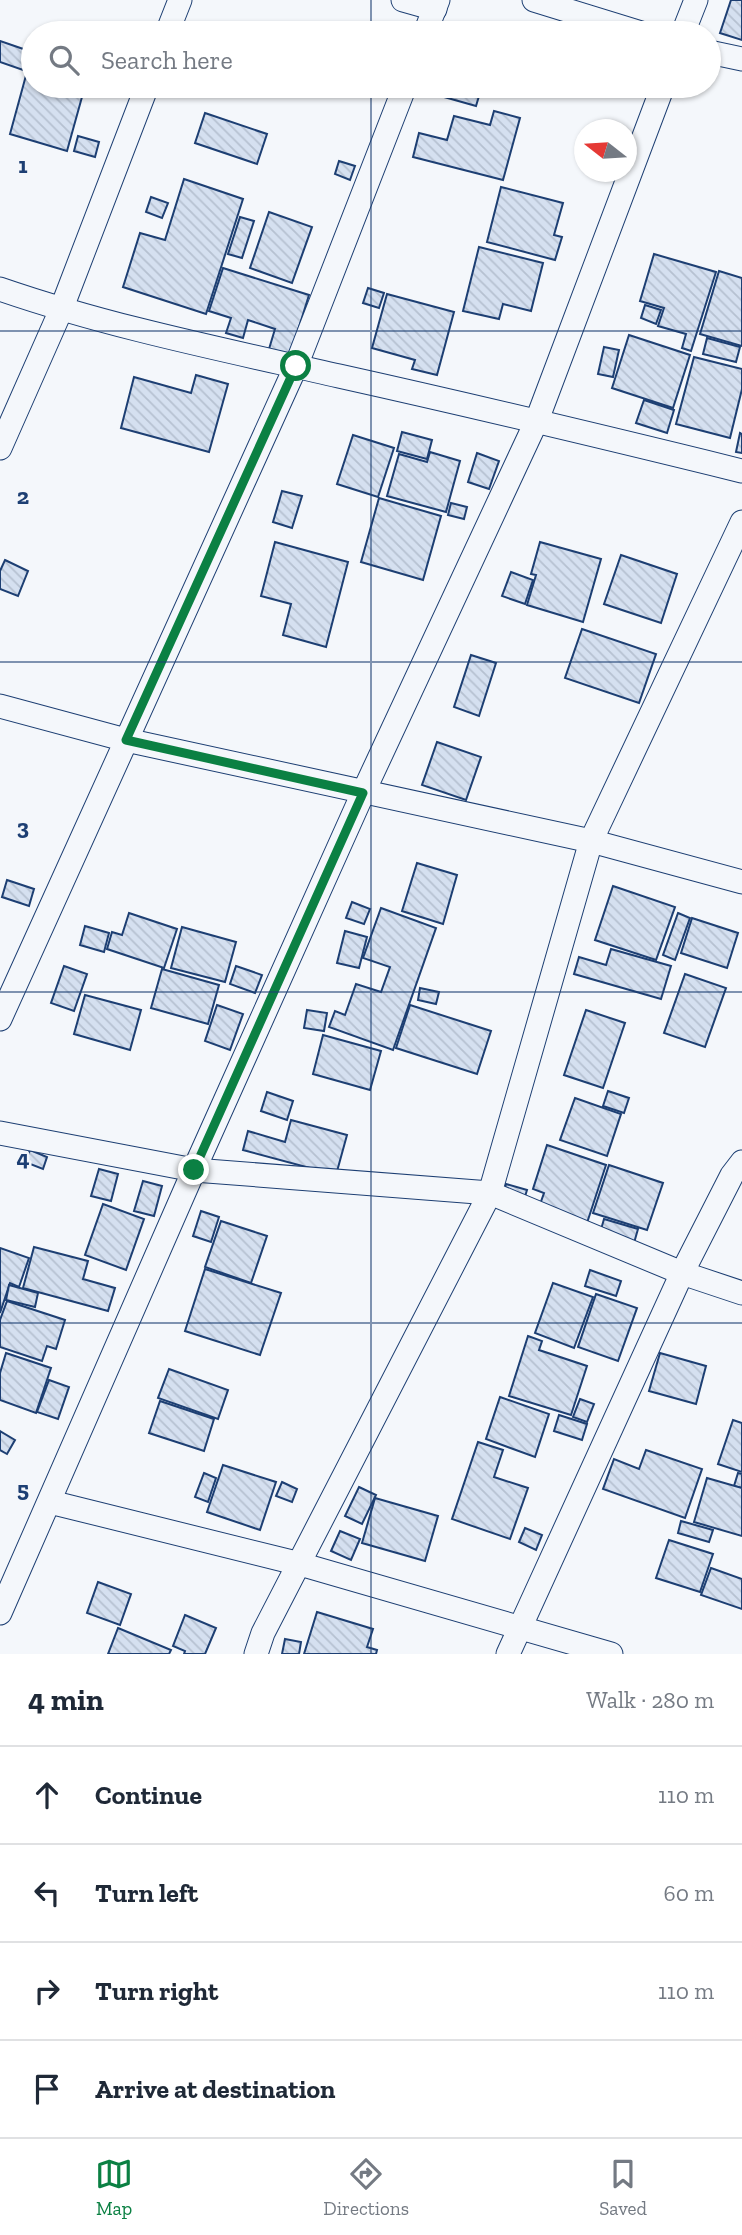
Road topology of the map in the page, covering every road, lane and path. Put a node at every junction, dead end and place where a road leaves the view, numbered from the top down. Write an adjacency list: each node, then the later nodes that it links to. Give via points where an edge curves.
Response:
1 (180, 0): 6 (street)
2 (403, 0): 5 (street)
3 (534, 0): 7 (street)
4 (696, 0): 8 (street)
5 (437, 5)
6 (172, 21)
7 (602, 21)
8 (688, 21)
9 (721, 55): 10 (street)
10 (742, 59)
11 (142, 98): 15 (street)
12 (400, 98): 16 (street)
13 (658, 98): 17 (street)
14 (0, 289): 15 (street)
15 (61, 310): 16 (street); 18 (street)
16 (296, 366): 17 (street); 22 (street)
17 (537, 420): 19 (street); 23 (street)
18 (0, 448)
19 (742, 471)
20 (742, 522): 24 (street)
21 (0, 706): 22 (street)
22 (126, 740): 23 (street); 26 (street)
23 (363, 793): 24 (street); 29 (street)
24 (591, 841): 25 (street); 30 (street)
25 (742, 882)
26 (0, 1019)
27 (0, 1133): 29 (street)
28 (742, 1162): 31 (street)
29 (194, 1170): 30 (street); 33 (street)
30 (491, 1193): 31 (street); 34 (street)
31 (682, 1273): 32 (street); 36 (street)
32 (742, 1293)
33 (50, 1502): 34 (street); 35 (street)
34 (300, 1564): 36 (street); 37 (street)
35 (3, 1600)
36 (522, 1627): 38 (street); 39 (street)
37 (256, 1654)
38 (508, 1654)
39 (611, 1654)

